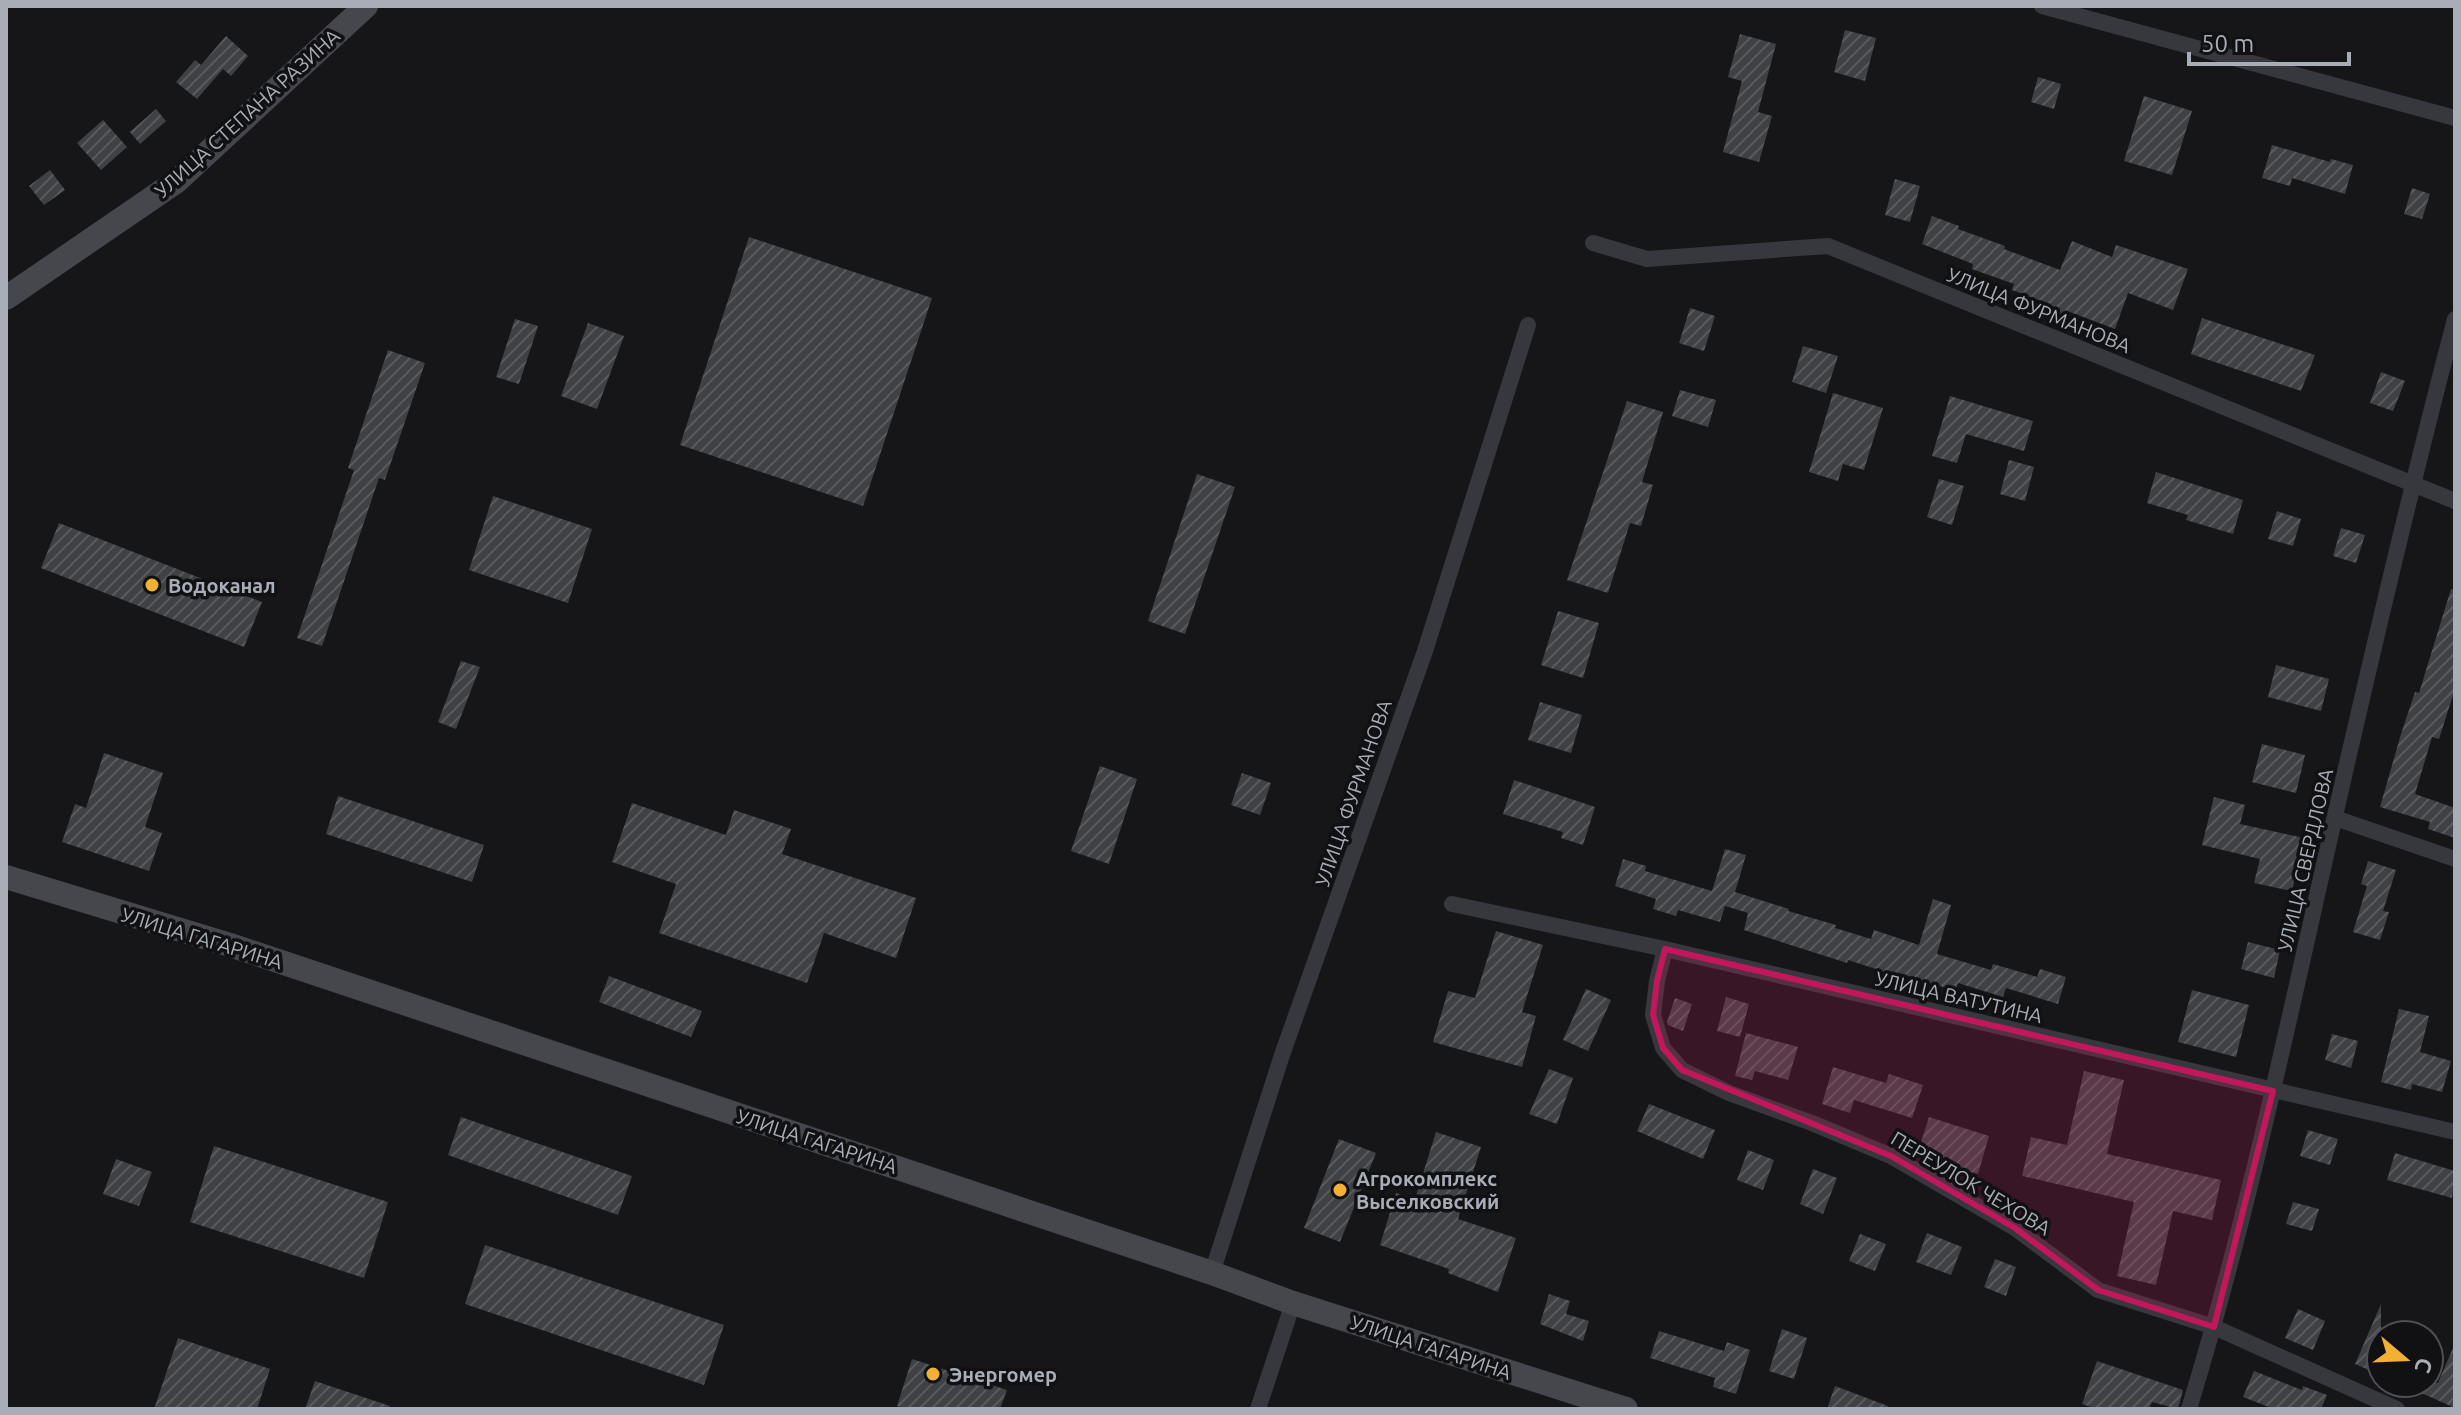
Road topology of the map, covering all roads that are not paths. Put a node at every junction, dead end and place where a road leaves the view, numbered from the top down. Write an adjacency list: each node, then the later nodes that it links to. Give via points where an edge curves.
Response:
1 (366, 6): 5 (main road, УЛИЦА СТЕПАНА РАЗИНА, via 177,181)
2 (2042, 6): 3 (street)
3 (2455, 118)
4 (1593, 243): 8 (street, УЛИЦА ФУРМАНОВА, via 1647,259 1828,246)
5 (6, 298)
6 (2455, 319): 8 (street, УЛИЦА СВЕРДЛОВА)
7 (1528, 325): 17 (street, УЛИЦА ФУРМАНОВА, via 1425,651 1282,1055)
8 (2412, 483): 9 (street, УЛИЦА ФУРМАНОВА); 10 (street, УЛИЦА СВЕРДЛОВА)
9 (2455, 501)
10 (2335, 818): 11 (street); 15 (street, УЛИЦА СВЕРДЛОВА)
11 (2455, 859)
12 (6, 877): 17 (main road, УЛИЦА ГАГАРИНА, via 230,945)
13 (1452, 904): 14 (street, УЛИЦА ВАТУТИНА)
14 (1665, 949): 15 (street, УЛИЦА ВАТУТИНА); 19 (street, ПЕРЕУЛОК ЧЕХОВА, via 1653,1015 1663,1048 1682,1070 1891,1156 2015,1228 2098,1290)
15 (2273, 1091): 16 (street, УЛИЦА ВАТУТИНА); 19 (street, УЛИЦА СВЕРДЛОВА)
16 (2455, 1132)
17 (1212, 1273): 18 (main road, УЛИЦА ГАГАРИНА)
18 (1293, 1303): 20 (street); 21 (main road, УЛИЦА ГАГАРИНА)
19 (2214, 1327): 22 (street, УЛИЦА СВЕРДЛОВА); 23 (street, ПЕРЕУЛОК ЧЕХОВА)
20 (1258, 1409)
21 (1626, 1409)
22 (2189, 1409)
23 (2397, 1409)

